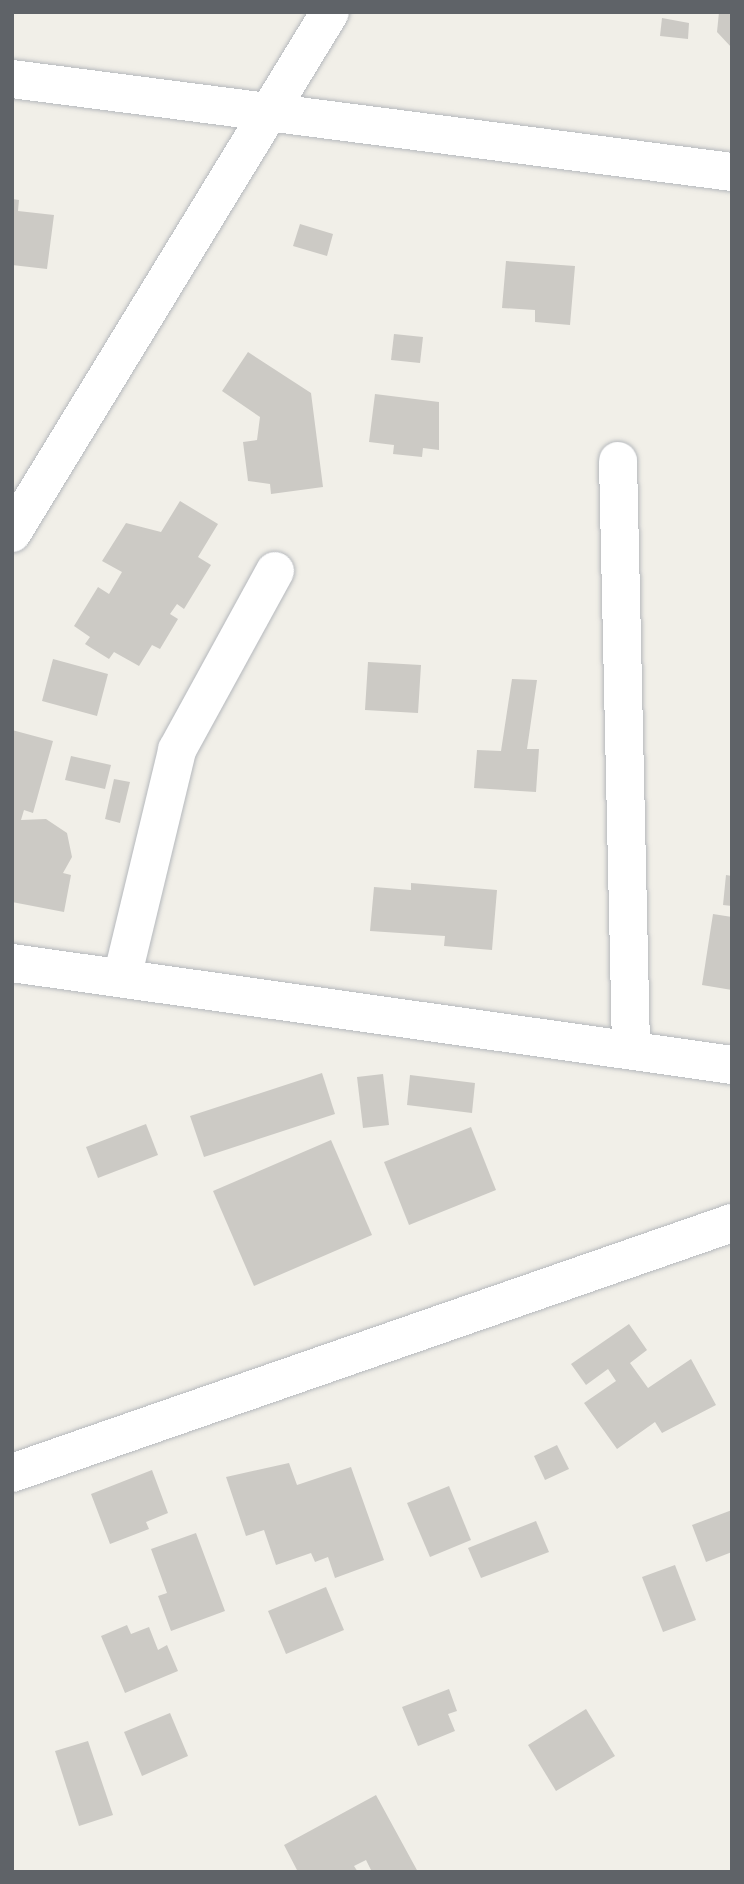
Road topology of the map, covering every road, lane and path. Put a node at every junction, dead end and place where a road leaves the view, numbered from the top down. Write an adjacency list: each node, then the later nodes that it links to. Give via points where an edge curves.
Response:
1 (330, 12): 3 (street)
2 (12, 79): 3 (street)
3 (268, 110): 4 (street); 6 (street)
4 (732, 172)
5 (618, 461): 10 (street)
6 (14, 526)
7 (275, 571): 9 (street, via 177,750)
8 (12, 963): 9 (street)
9 (122, 978): 10 (street)
10 (631, 1048): 11 (street)
11 (732, 1065)
12 (732, 1223): 13 (street)
13 (12, 1473)

